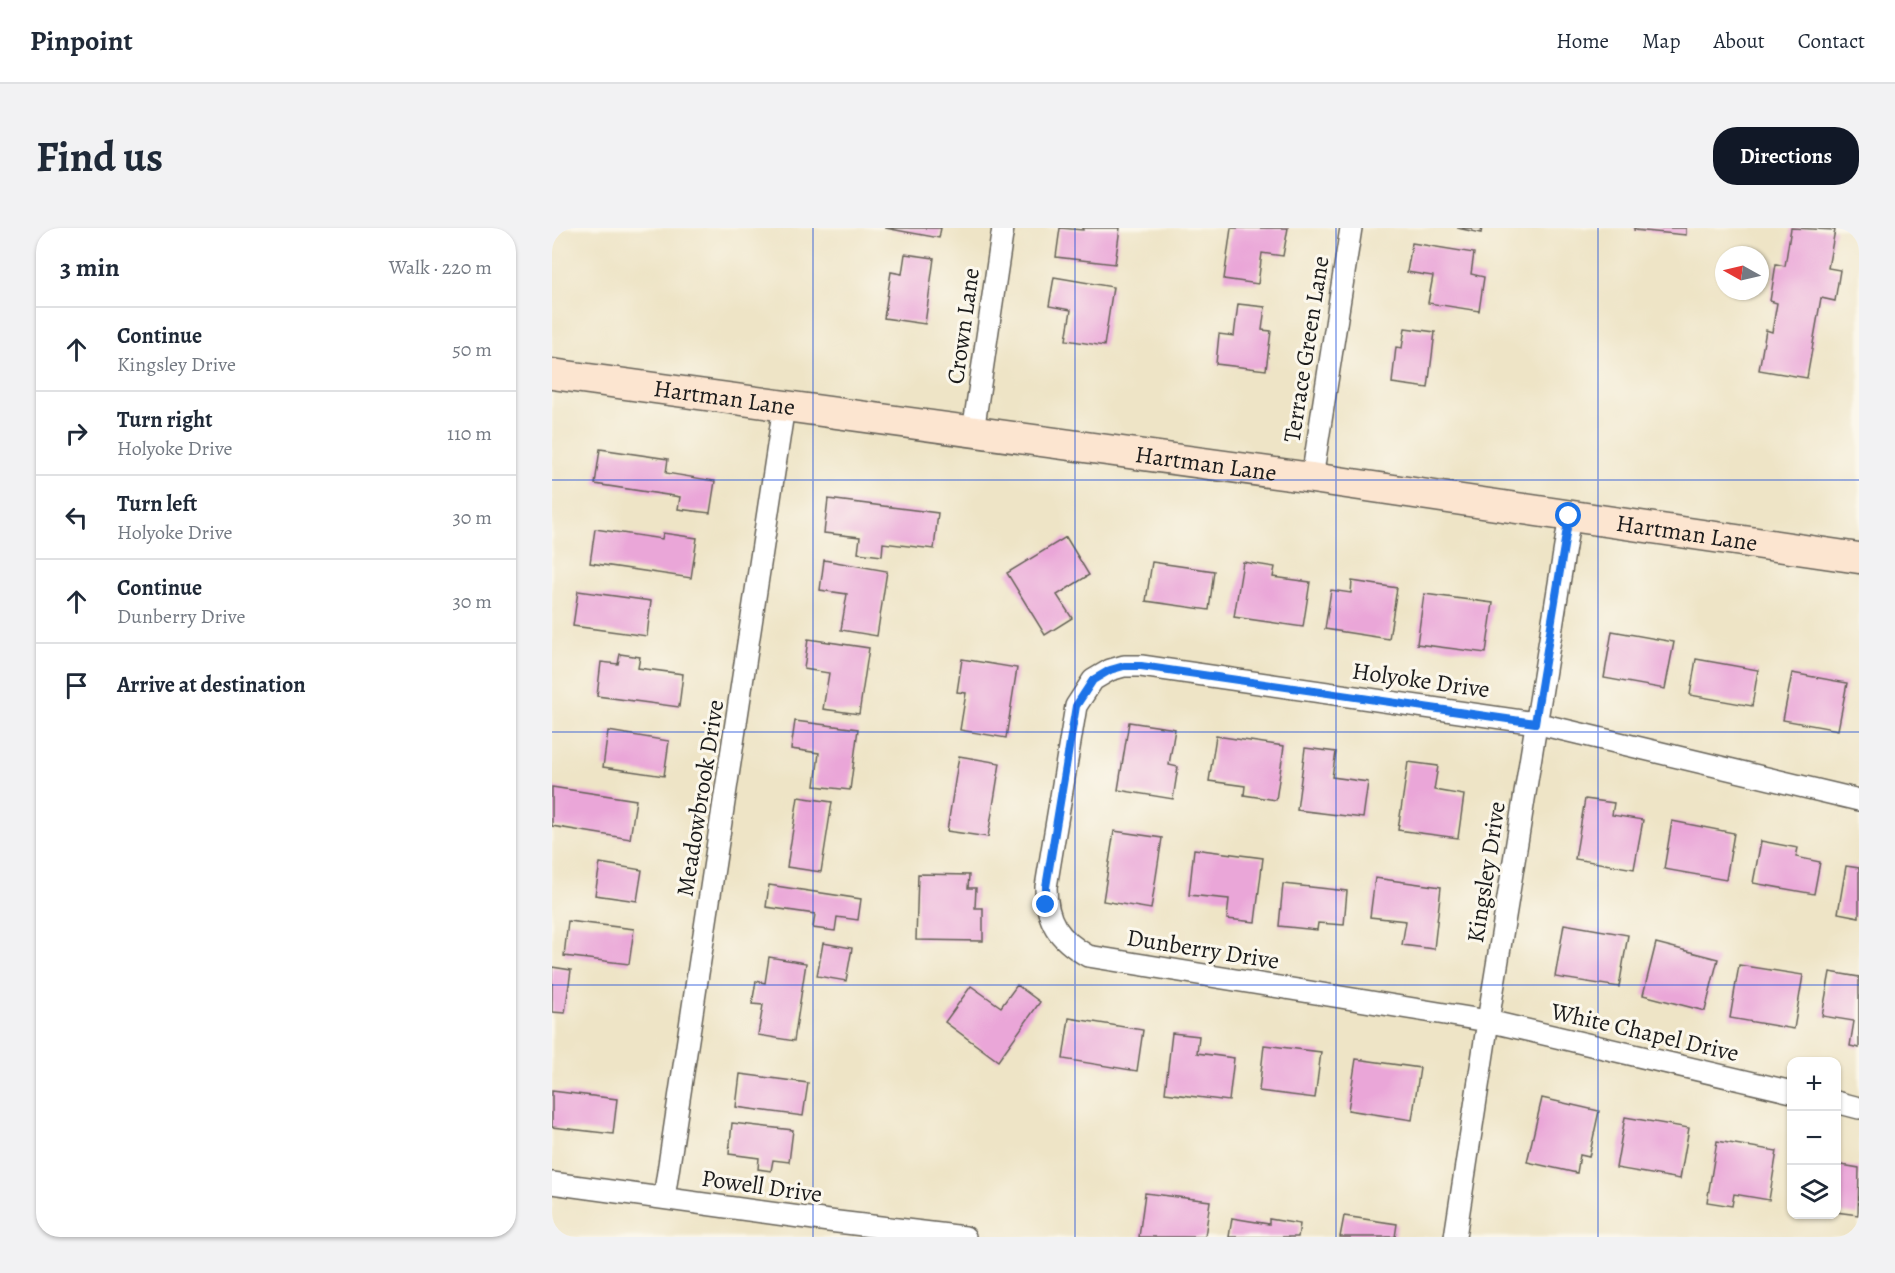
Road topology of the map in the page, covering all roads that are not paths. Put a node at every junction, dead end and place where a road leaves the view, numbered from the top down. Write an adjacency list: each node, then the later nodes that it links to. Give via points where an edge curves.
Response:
1 (1003, 228): 5 (street, Crown Lane)
2 (1351, 228): 6 (street, Terrace Green Lane)
3 (552, 374): 4 (street, Hartman Lane)
4 (784, 406): 5 (street, Hartman Lane); 17 (street, Meadowbrook Drive)
5 (973, 432): 6 (street, Hartman Lane)
6 (1312, 478): 7 (street, Hartman Lane)
7 (1569, 516): 8 (street, Hartman Lane); 9 (street, Kingsley Drive)
8 (1859, 558)
9 (1535, 723): 10 (street, Holyoke Drive, via 1124,666 1093,680 1076,706); 11 (street, Holyoke Drive); 12 (street, Kingsley Drive)
10 (1060, 795): 12 (street, Dunberry Drive, via 1046,905 1062,937 1088,956)
11 (1859, 800)
12 (1488, 1021): 13 (street, White Chapel Drive); 20 (street, Kingsley Drive)
13 (1787, 1091)
14 (1841, 1103): 15 (street)
15 (1859, 1108)
16 (552, 1183): 17 (street, Powell Drive)
17 (664, 1198): 18 (street, Powell Drive)
18 (828, 1229): 19 (street, Powell Drive)
19 (964, 1237)
20 (1455, 1237)

